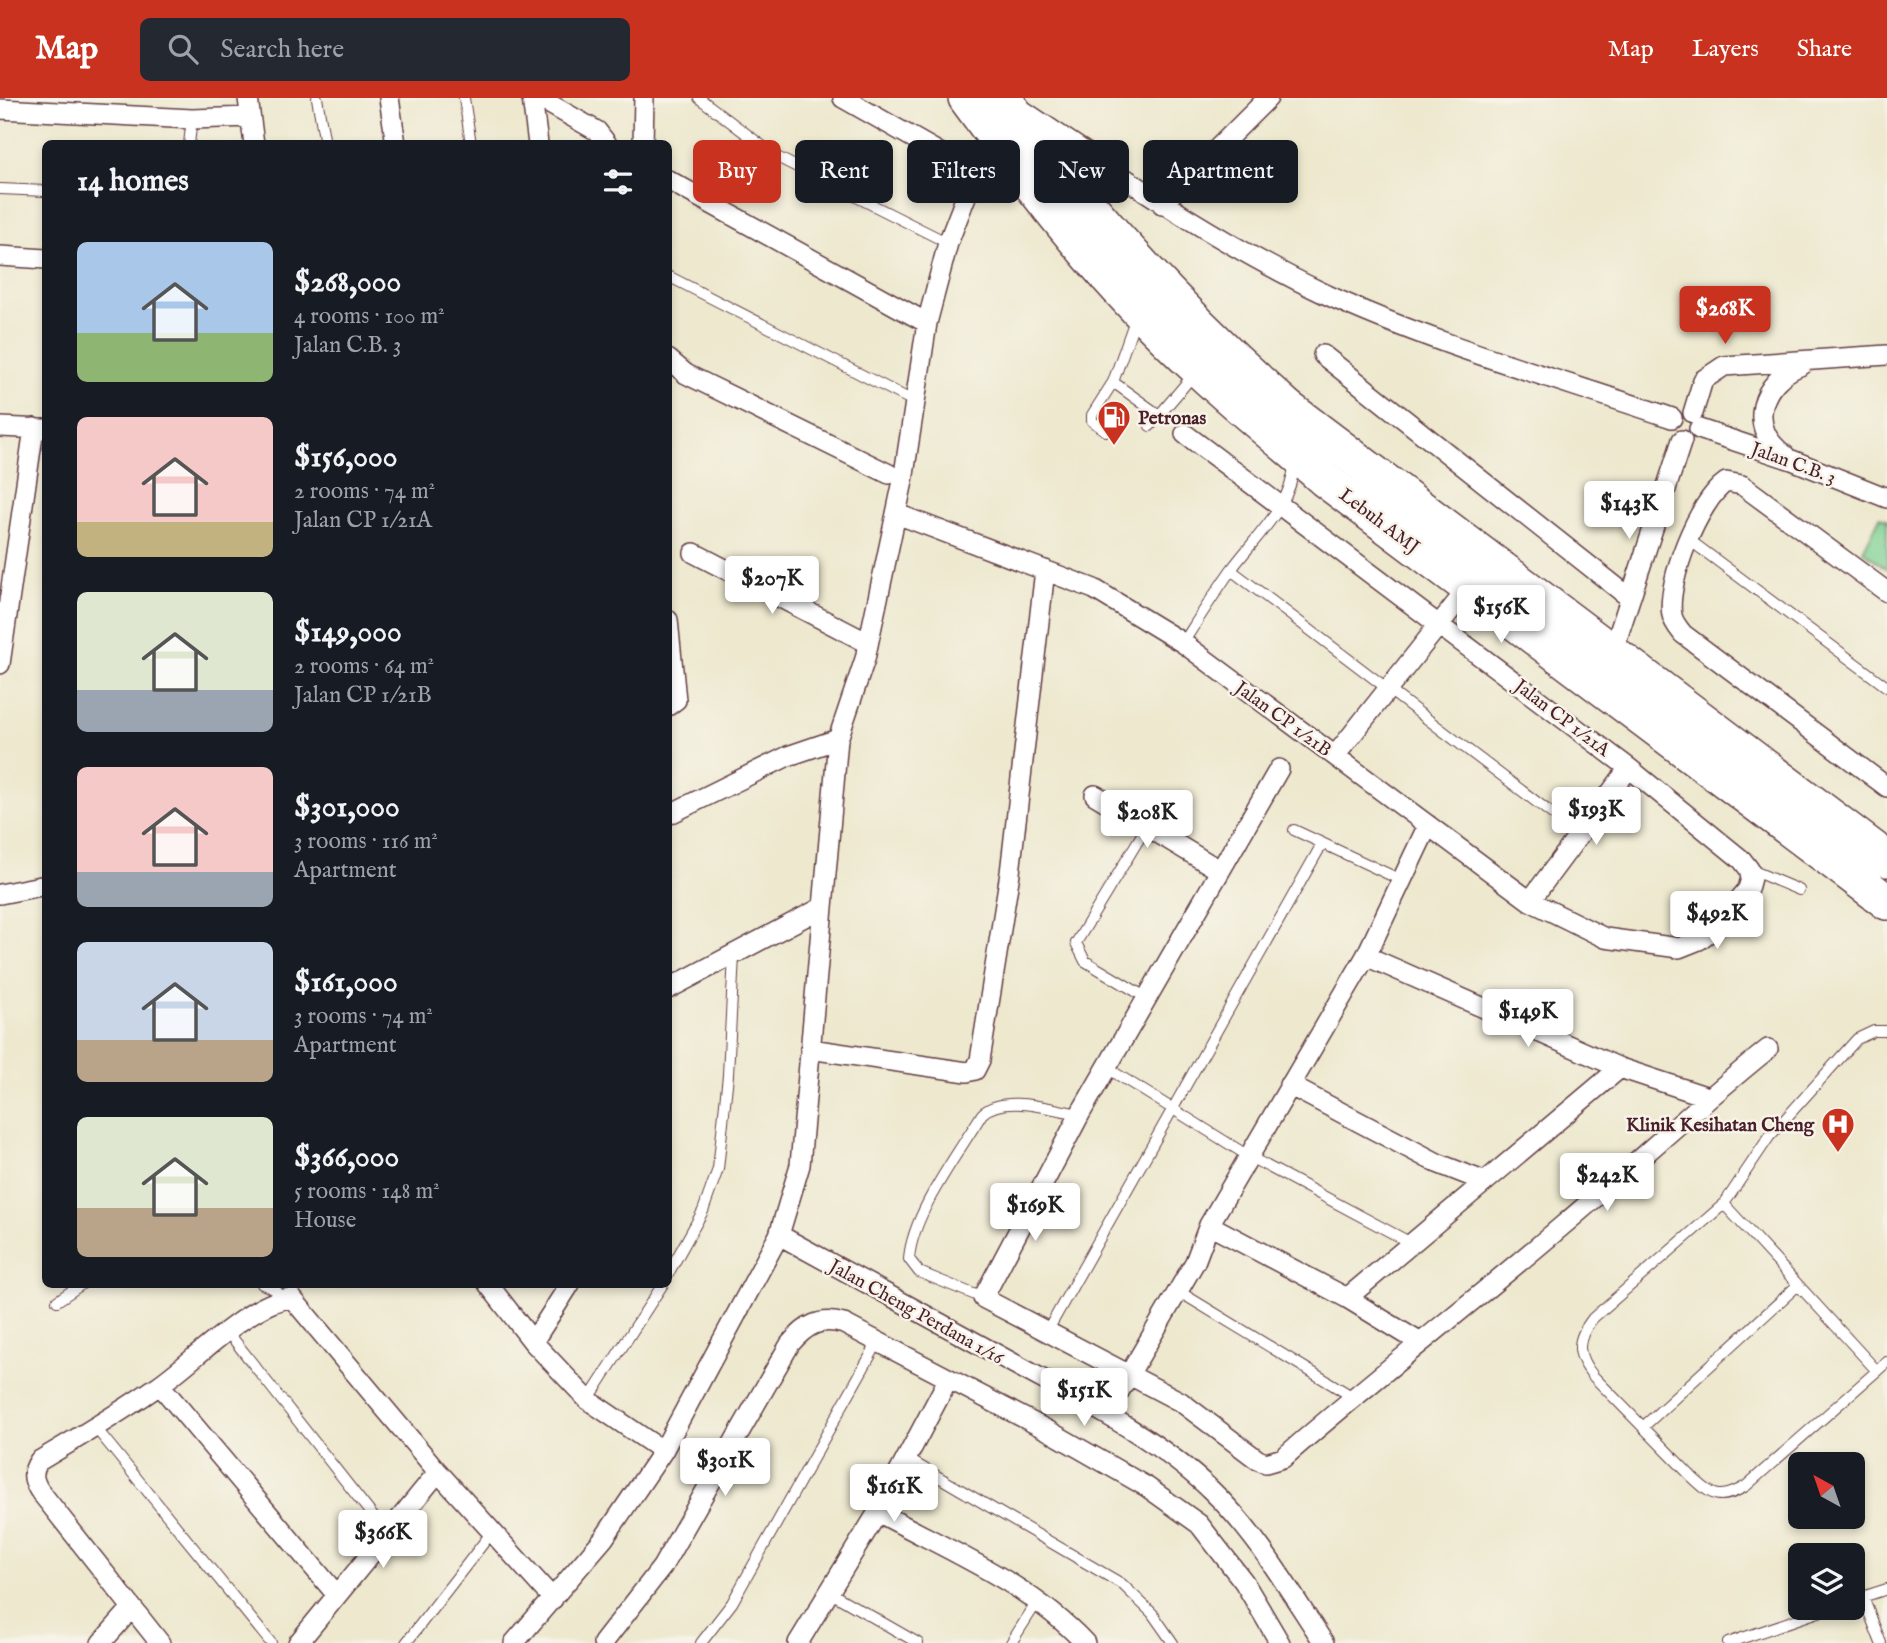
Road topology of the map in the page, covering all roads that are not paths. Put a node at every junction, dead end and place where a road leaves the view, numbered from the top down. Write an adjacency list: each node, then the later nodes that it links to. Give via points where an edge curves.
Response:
1 (1, 98): 13 (street)
2 (317, 98): 18 (lane)
3 (389, 98): 19 (street)
4 (464, 98): 20 (lane)
5 (532, 98): 21 (street)
6 (540, 98): 22 (street, via 597,131)
7 (644, 98): 23 (street)
8 (699, 98): 32 (lane, via 778,157)
9 (843, 98): 24 (street)
10 (966, 98): 25 (highway, Lebuh AMJ)
11 (1004, 98): 31 (street); 69 (highway, Lebuh AMJ, via 1049,161 1129,254 1226,353 1312,428)
12 (1268, 98): 31 (street)
13 (0, 107): 15 (street)
14 (249, 108): 15 (street); 17 (street)
15 (192, 119): 16 (lane)
16 (189, 140)
17 (253, 140)
18 (324, 140)
19 (395, 140)
20 (470, 140)
21 (537, 140)
22 (604, 140)
23 (642, 140)
24 (917, 140)
25 (997, 140)
26 (1020, 169): 36 (highway, Lebuh AMJ)
27 (672, 182): 37 (street)
28 (0, 190): 29 (lane)
29 (42, 191)
30 (963, 203): 32 (street)
31 (1161, 204): 48 (street, via 1323,293 1420,332 1672,418 1671,432)
32 (948, 243): 37 (street)
33 (0, 256): 34 (street)
34 (42, 259)
35 (672, 278): 44 (lane)
36 (1139, 310): 42 (highway, Lebuh AMJ); 43 (lane)
37 (927, 323): 44 (street)
38 (1323, 355): 65 (street)
39 (1887, 355): 40 (street)
40 (1813, 361): 48 (street, via 1724,366 1703,380); 53 (street, via 1782,376 1762,405 1766,438)
41 (672, 362): 54 (street, via 686,374)
42 (1198, 370): 45 (lane); 52 (highway, Lebuh AMJ)
43 (1113, 382): 45 (lane); 50 (lane, via 1092,415 1092,421)
44 (917, 403): 57 (street)
45 (1159, 415): 46 (lane)
46 (1150, 426)
47 (0, 427): 49 (street)
48 (1692, 427): 53 (street, Jalan C.B. 3); 58 (street)
49 (40, 429): 71 (street)
50 (1106, 431)
51 (1185, 434): 56 (street, Jalan CP 1/21A)
52 (1294, 452): 56 (lane, via 1290,487); 63 (highway, Lebuh AMJ)
53 (1792, 460): 55 (street, Jalan C.B. 3)
54 (889, 474)
55 (1887, 498)
56 (1282, 504): 62 (lane); 66 (street, Jalan CP 1/21A)
57 (897, 514): 61 (street, Jalan CP 1/21B); 67 (street)
58 (1654, 529): 59 (street); 65 (street)
59 (1687, 539): 64 (street, via 1714,490 1726,482 1742,485); 73 (lane); 79 (street, via 1672,608 1672,617 1683,634)
60 (694, 553): 67 (street)
61 (1045, 570): 68 (street, Jalan CP 1/21B, via 1094,589); 102 (street, via 1010,873 975,1070)
62 (1231, 570): 68 (lane); 72 (lane)
63 (1469, 587): 66 (street); 95 (highway, Lebuh AMJ)
64 (1887, 592)
65 (1630, 598): 69 (street)
66 (1438, 622): 72 (street); 77 (street, Jalan CP 1/21A)
67 (868, 643): 75 (street)
68 (1183, 643): 76 (street, Jalan CP 1/21B)
69 (1612, 654): 87 (highway, Lebuh AMJ)
70 (672, 660): 74 (street, via 676,700)
71 (0, 664)
72 (1389, 687): 76 (street); 85 (lane)
73 (1887, 687)
74 (672, 703)
75 (838, 739): 81 (street, via 788,756); 96 (street)
76 (1335, 756): 82 (street, Jalan CP 1/21B)
77 (1629, 768): 85 (street); 88 (street, Jalan CP 1/21A)
78 (1279, 769): 89 (street)
79 (1887, 787)
80 (1096, 795): 83 (street)
81 (672, 813)
82 (1428, 825): 90 (street); 94 (street, Jalan CP 1/21B)
83 (1147, 826): 89 (street); 100 (lane, via 1076,943 1085,961)
84 (1294, 830): 86 (lane)
85 (1580, 835): 94 (street)
86 (1322, 844): 90 (lane); 108 (lane)
87 (1887, 859)
88 (1749, 869): 92 (lane); 94 (street, Jalan CP 1/21B, via 1748,889 1716,927 1679,948 1605,938)
89 (1219, 870): 100 (street)
90 (1401, 880): 98 (street)
91 (42, 886): 93 (street)
92 (1799, 890)
93 (0, 894)
94 (1530, 901)
95 (1887, 902)
96 (823, 907): 97 (street); 102 (street)
97 (734, 956): 99 (street); 116 (lane, via 718,1169 703,1211)
98 (1366, 956): 105 (street); 106 (street)
99 (672, 987)
100 (1147, 998): 104 (street)
101 (1887, 1031): 112 (lane, via 1857,1039 1769,1137)
102 (810, 1049): 114 (street, via 800,1165)
103 (1768, 1049): 107 (street)
104 (1107, 1068): 108 (lane); 109 (street)
105 (1620, 1068): 107 (street); 111 (street)
106 (1289, 1085): 110 (street); 111 (street, via 1437,1163)
107 (1708, 1097): 132 (street, via 1561,1227)
108 (1173, 1108): 110 (lane); 128 (lane)
109 (1080, 1114): 124 (street); 124 (lane, via 1013,1104 990,1107 936,1191 910,1242 909,1259 919,1272)
110 (1250, 1157): 113 (street); 115 (lane)
111 (1483, 1181): 115 (street)
112 (1724, 1204): 117 (lane); 142 (lane, via 1581,1333 1577,1347 1583,1363)
113 (1209, 1225): 123 (street); 126 (street)
114 (779, 1235): 140 (street, Jalan Cheng Perdana 1/16); 143 (street)
115 (1412, 1243): 126 (street)
116 (672, 1267)
117 (1798, 1285): 134 (lane); 142 (lane)
118 (76, 1288): 127 (lane)
119 (271, 1288): 125 (lane)
120 (491, 1288): 130 (street)
121 (567, 1288): 130 (street)
122 (660, 1288): 139 (lane)
123 (1178, 1291): 135 (street); 138 (lane)
124 (983, 1297): 128 (street)
125 (283, 1298): 129 (street); 145 (street, via 292,1298)
126 (1347, 1298): 132 (street)
127 (57, 1301)
128 (1048, 1330): 135 (street)
129 (227, 1331): 137 (street); 148 (lane)
130 (533, 1342): 139 (street)
131 (878, 1342): 136 (street); 164 (street, via 830,1320 800,1331 662,1567); 165 (lane, via 732,1603)
132 (1419, 1342): 138 (street)
133 (1887, 1362): 134 (lane)
134 (1877, 1371): 142 (lane, via 1730,1495 1707,1492)
135 (1130, 1373): 138 (street, via 1181,1402 1265,1463 1283,1458); 140 (street)
136 (947, 1380): 144 (street); 171 (street, via 1147,1487 1199,1524 1244,1583)
137 (160, 1385): 141 (street); 151 (street)
138 (1353, 1397)
139 (588, 1400): 143 (street)
140 (1106, 1414): 172 (street, Jalan Cheng Perdana 1/16, via 1211,1489 1263,1550)
141 (95, 1427): 155 (street, via 39,1461 33,1479); 160 (lane)
142 (1643, 1427)
143 (663, 1451): 153 (street, via 604,1538)
144 (906, 1458): 146 (street); 170 (lane, via 1122,1584 1152,1613)
145 (438, 1472): 147 (street); 148 (street)
146 (878, 1512): 150 (street); 154 (street)
147 (492, 1532): 153 (street); 162 (lane)
148 (387, 1535): 151 (street)
149 (1887, 1589): 152 (lane)
150 (829, 1592): 166 (street); 167 (lane)
151 (336, 1594): 161 (street)
152 (1865, 1597)
153 (553, 1600): 163 (street)
154 (1037, 1602): 168 (lane); 169 (street, via 1064,1620)
155 (131, 1609): 158 (street); 159 (street)
156 (1865, 1612): 174 (lane)
157 (1795, 1620): 173 (lane)
158 (101, 1643)
159 (160, 1643)
160 (271, 1643)
161 (298, 1643)
162 (406, 1643)
163 (514, 1643)
164 (603, 1643)
165 (701, 1643)
166 (798, 1643)
167 (918, 1643)
168 (1011, 1643)
169 (1085, 1643)
170 (1173, 1643)
171 (1280, 1643)
172 (1324, 1643)
173 (1728, 1643)
174 (1881, 1643)

